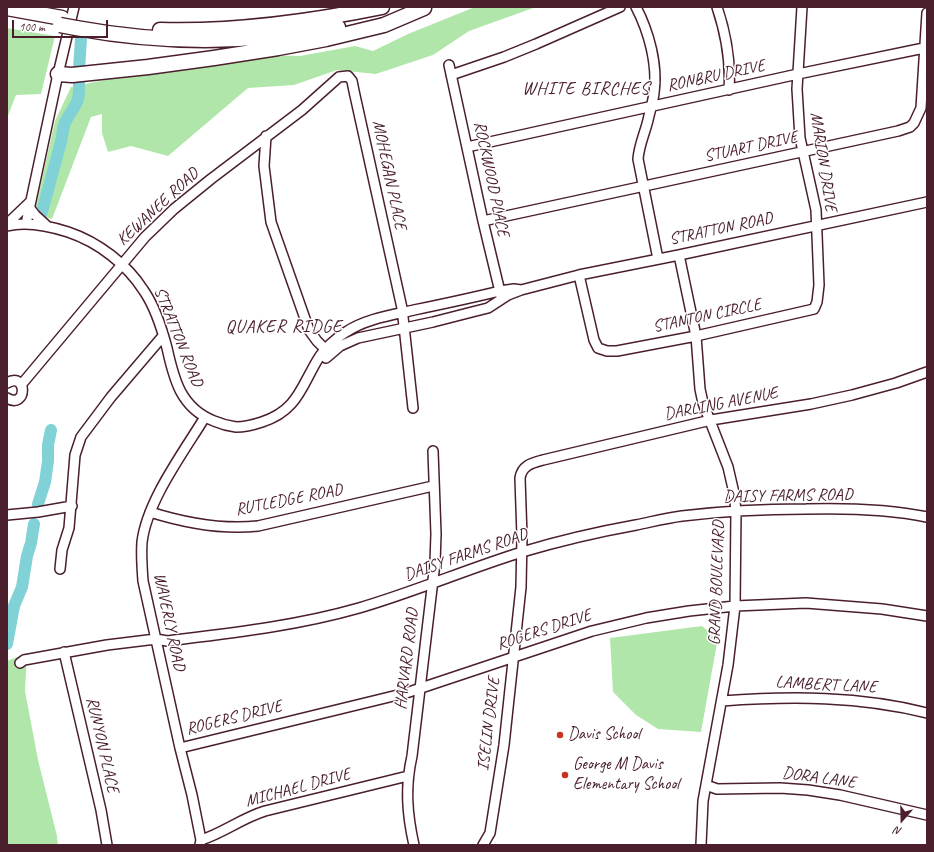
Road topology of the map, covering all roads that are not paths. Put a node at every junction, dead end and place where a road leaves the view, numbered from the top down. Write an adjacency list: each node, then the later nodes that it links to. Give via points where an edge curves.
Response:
1 (74, 7): 15 (street)
2 (382, 7): 12 (highway, via 315,20 220,29)
3 (620, 7): 17 (street, via 504,57)
4 (636, 7): 20 (street, via 652,56 654,86)
5 (717, 7): 18 (street, via 726,41)
6 (802, 7): 16 (street, MARION DRIVE)
7 (7, 8): 11 (highway)
8 (426, 8): 12 (highway, via 335,28 241,39 196,40 125,36); 15 (highway, via 378,26 257,52 148,67)
9 (927, 12): 13 (street, STUART DRIVE)
10 (7, 16): 11 (highway)
11 (61, 22): 12 (highway)
12 (77, 25)
13 (924, 48): 16 (street, RONBRU DRIVE); 23 (street, STUART DRIVE, via 921,108 910,127)
14 (449, 65): 17 (street, ROCKWOOD PLACE)
15 (58, 74): 26 (street)
16 (798, 74): 18 (street, RONBRU DRIVE); 23 (street, MARION DRIVE, via 800,138)
17 (451, 75): 22 (street, ROCKWOOD PLACE)
18 (729, 90): 20 (street, RONBRU DRIVE)
19 (322, 92): 21 (street, KEWANEE ROAD); 37 (street, MOHEGAN PLACE, via 339,77 348,76 352,81)
20 (651, 106): 22 (street, RONBRU DRIVE); 24 (street, via 639,152)
21 (266, 136): 34 (street, KEWANEE ROAD, via 174,209); 41 (street, via 264,166 271,222 309,330)
22 (468, 147): 27 (street, ROCKWOOD PLACE)
23 (803, 152): 24 (street, STUART DRIVE); 30 (street, MARION DRIVE)
24 (643, 186): 27 (street, STUART DRIVE); 33 (street)
25 (927, 202): 30 (street, STRATTON ROAD)
26 (30, 204): 28 (street); 29 (street); 31 (street, via 34,215)
27 (483, 221): 36 (street, ROCKWOOD PLACE)
28 (26, 224): 29 (street, STRATTON ROAD); 31 (street, STRATTON ROAD)
29 (7, 225)
30 (817, 225): 32 (street, STRATTON ROAD); 40 (street, STANTON CIRCLE, via 819,285 814,309)
31 (50, 228): 34 (street, STRATTON ROAD, via 90,241)
32 (679, 255): 33 (street, STRATTON ROAD); 40 (street, GRAND BOULEVARD)
33 (658, 259): 35 (street, STRATTON ROAD)
34 (121, 265): 39 (street, STRATTON ROAD, via 144,290); 44 (street, KEWANEE ROAD)
35 (579, 275): 36 (street, STRATTON ROAD, via 521,290 514,289); 40 (street, STANTON CIRCLE, via 598,348 617,351)
36 (501, 295): 37 (street, STRATTON ROAD); 38 (street, STRATTON ROAD, via 488,308)
37 (402, 313): 38 (street); 41 (street, STRATTON ROAD, via 367,322 346,332)
38 (404, 328): 41 (street, STRATTON ROAD, via 358,338); 46 (street)
39 (163, 336): 47 (street, STRATTON ROAD, via 177,386 194,409); 52 (street, via 80,437 75,455)
40 (696, 336): 48 (street, GRAND BOULEVARD, via 700,389)
41 (328, 352): 47 (street, STRATTON ROAD, via 295,401 272,419 235,427)
42 (927, 372): 48 (street, DARLING AVENUE, via 852,395)
43 (7, 383): 44 (street, via 16,381)
44 (21, 385): 45 (street, KEWANEE ROAD, via 21,397 15,400)
45 (7, 398)
46 (413, 408)
47 (205, 417): 53 (street, WAVERLY ROAD)
48 (711, 420): 50 (street, DARLING AVENUE, via 543,460 527,465); 54 (street, GRAND BOULEVARD, via 728,467)
49 (433, 451): 51 (street, HARVARD ROAD)
50 (523, 469): 57 (street, ISELIN DRIVE, via 520,478)
51 (434, 486): 53 (street, RUTLEDGE ROAD, via 244,528 206,525); 59 (street, HARVARD ROAD, via 436,534)
52 (72, 506): 55 (street); 58 (street)
53 (150, 512): 62 (street, WAVERLY ROAD, via 142,541 141,558 143,581)
54 (736, 512): 56 (street, DAISY FARMS ROAD, via 834,508); 57 (street, DAISY FARMS ROAD, via 673,518 580,536); 60 (street, GRAND BOULEVARD)
55 (7, 514)
56 (927, 517)
57 (521, 552): 59 (street, DAISY FARMS ROAD); 64 (street, ISELIN DRIVE, via 521,587)
58 (60, 569)
59 (432, 583): 62 (street, DAISY FARMS ROAD, via 358,608 300,622 237,633 167,641); 66 (street, HARVARD ROAD)
60 (735, 606): 61 (street, ROGERS DRIVE, via 806,603 882,609); 64 (street, ROGERS DRIVE, via 688,611 630,622); 67 (street, GRAND BOULEVARD)
61 (927, 616)
62 (156, 639): 63 (street, DAISY FARMS ROAD); 69 (street, WAVERLY ROAD)
63 (64, 652): 65 (street, DAISY FARMS ROAD); 75 (street, RUNYON PLACE)
64 (513, 656): 66 (street, ROGERS DRIVE); 73 (street, ISELIN DRIVE, via 503,752 490,833)
65 (20, 663)
66 (420, 688): 69 (street, ROGERS DRIVE); 70 (street, HARVARD ROAD)
67 (722, 701): 68 (street, LAMBERT LANE, via 839,699 883,703); 71 (street, GRAND BOULEVARD)
68 (927, 713)
69 (180, 748): 74 (street, WAVERLY ROAD, via 192,795)
70 (408, 776): 74 (street, MICHAEL DRIVE, via 265,811 250,816); 76 (street, HARVARD ROAD, via 409,826)
71 (706, 785): 72 (street, DORA LANE, via 717,789 808,790); 77 (street, GRAND BOULEVARD)
72 (927, 815)
73 (485, 842)
74 (200, 843)
75 (107, 845)
76 (414, 845)
77 (702, 845)

